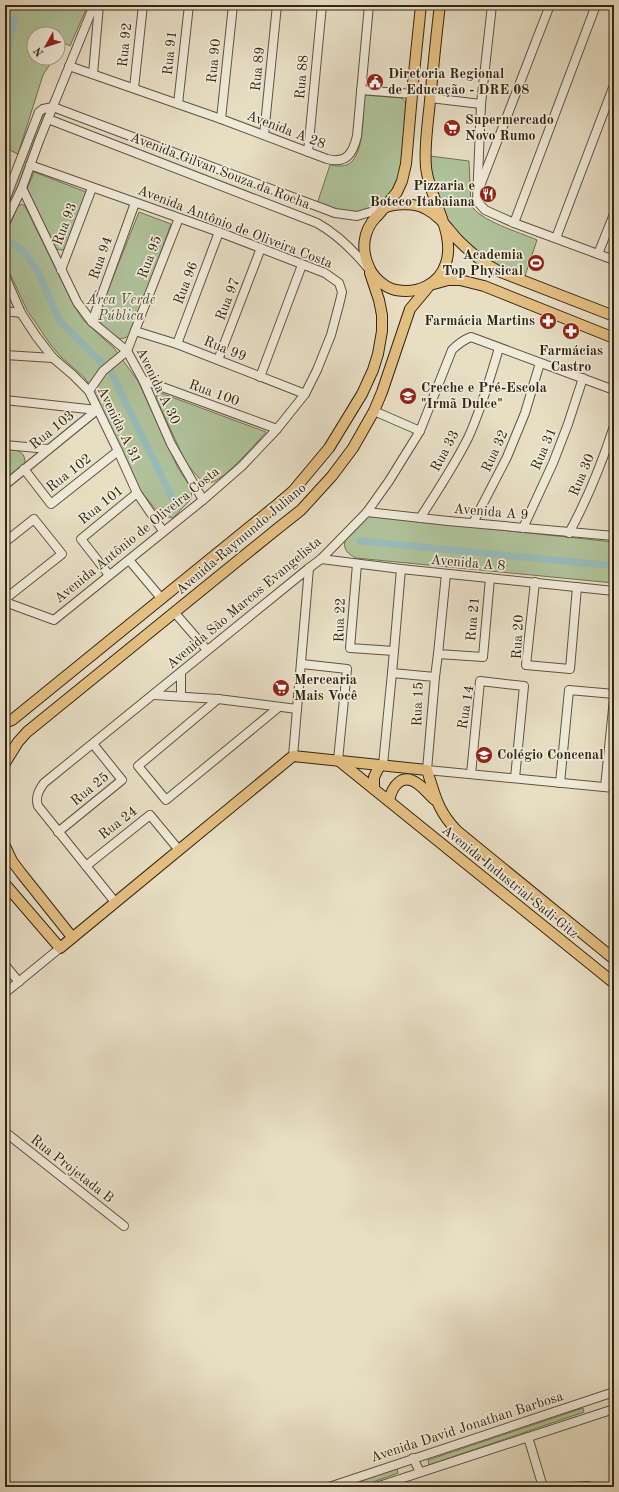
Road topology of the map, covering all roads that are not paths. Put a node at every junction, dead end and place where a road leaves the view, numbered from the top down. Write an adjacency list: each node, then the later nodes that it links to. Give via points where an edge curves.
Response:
1 (94, 5): 16 (street)
2 (98, 5): 17 (street)
3 (142, 5): 19 (street, Rua 92)
4 (189, 5): 24 (street, Rua 91)
5 (233, 5): 28 (street, Rua 90)
6 (278, 5): 29 (street, Rua 89)
7 (322, 5): 30 (street, Rua 88)
8 (369, 5): 20 (street, Avenida A 28)
9 (421, 5): 14 (main road)
10 (440, 5): 15 (main road)
11 (492, 5): 25 (street)
12 (550, 5): 34 (street)
13 (596, 5): 42 (street)
14 (416, 53): 15 (main road); 21 (main road)
15 (434, 56): 22 (main road)
16 (69, 66): 17 (street, Avenida A 28); 26 (street)
17 (93, 74): 19 (street, Avenida A 28)
18 (614, 85): 23 (street)
19 (134, 88): 24 (street, Avenida A 28)
20 (361, 90): 21 (street); 30 (street, Avenida A 28, via 357,136 353,151 343,159 333,161)
21 (412, 94): 37 (main road, via 406,164 402,181)
22 (430, 98): 25 (street); 40 (main road, via 426,168)
23 (611, 101): 44 (street)
24 (178, 104): 28 (street, Avenida A 28)
25 (480, 104): 34 (street)
26 (53, 107): 27 (street); 35 (street, via 39,112); 37 (street, via 335,213 357,216)
27 (48, 119): 31 (street); 49 (street, Avenida Gilvan Souza da Rocha, via 316,222 331,231)
28 (221, 119): 29 (street, Avenida A 28)
29 (264, 135): 30 (street, Avenida A 28)
30 (308, 152)
31 (30, 165): 32 (street); 33 (street, Avenida Antônio de Oliveira Costa)
32 (22, 188): 41 (street); 50 (street, Avenida A 30)
33 (92, 188): 36 (street, Avenida Antônio de Oliveira Costa); 50 (street, Rua 93)
34 (477, 192): 42 (street, via 477,201 482,208)
35 (5, 200)
36 (135, 203): 39 (street, Avenida Antônio de Oliveira Costa); 56 (street, Rua 94)
37 (384, 208): 40 (main road, via 404,204 418,206 433,213); 49 (main road, via 373,221 364,243 364,255)
38 (614, 214): 46 (street)
39 (179, 218): 43 (street, Avenida Antônio de Oliveira Costa); 57 (street, Rua 95)
40 (442, 221): 52 (main road, via 449,250 442,273); 55 (main road, via 477,257 498,271)
41 (5, 223)
42 (514, 223): 44 (street)
43 (219, 232): 45 (street, Avenida Antônio de Oliveira Costa); 59 (street, Rua 96)
44 (556, 238): 46 (street)
45 (261, 248): 48 (street, Avenida Antônio de Oliveira Costa); 64 (street, Rua 97)
46 (598, 254): 47 (street)
47 (614, 260)
48 (302, 265): 66 (street); 71 (street, Avenida Antônio de Oliveira Costa, via 340,283 342,292 331,335)
49 (369, 269): 52 (main road, via 382,283 393,289 406,292); 104 (main road, Avenida Raymundo Juliano, via 382,315 378,354 362,394 333,442 293,491)
50 (61, 270): 56 (street, Avenida A 30, via 77,302)
51 (5, 276): 54 (street, Avenida A 31)
52 (430, 285): 58 (main road, via 460,280 484,286); 74 (main road, Avenida Raymundo Juliano, via 410,309)
53 (5, 311): 54 (street)
54 (21, 313): 63 (street, Avenida A 31)
55 (614, 316)
56 (92, 322): 61 (street, Avenida A 30)
57 (135, 331): 59 (street, Rua 99); 61 (street, Rua 95)
58 (614, 338)
59 (177, 344): 64 (street, Rua 99)
60 (499, 348): 65 (street, Avenida São Marcos Evangelista); 77 (street, Avenida São Marcos Evangelista, via 471,337 464,339 452,350); 86 (street, Rua 33, via 468,438)
61 (127, 351): 68 (street, Avenida A 30); 70 (street, via 107,368)
62 (5, 355): 63 (street)
63 (53, 358): 70 (street, Avenida A 31)
64 (218, 360): 66 (street, Rua 99)
65 (540, 363): 67 (street, Avenida São Marcos Evangelista); 87 (street, Rua 32, via 508,457)
66 (260, 377): 71 (street, Rua 99)
67 (583, 378): 69 (street, Avenida São Marcos Evangelista); 88 (street, Rua 31, via 553,463)
68 (143, 380): 76 (street, Rua 100); 84 (street, Avenida A 30, via 171,444)
69 (614, 390)
70 (89, 391): 73 (street, Avenida A 31)
71 (305, 394): 76 (street, Avenida Antônio de Oliveira Costa)
72 (5, 400): 73 (street)
73 (97, 410): 79 (street, Rua 103); 80 (street, Avenida A 31)
74 (374, 411): 77 (street); 106 (main road, Avenida Raymundo Juliano, via 353,448 301,510)
75 (614, 426): 90 (street, Rua 30, via 604,458)
76 (277, 429): 84 (street, Avenida Antônio de Oliveira Costa, via 242,466)
77 (420, 431): 85 (street, Avenida São Marcos Evangelista)
78 (5, 445): 79 (street)
79 (48, 450): 81 (street, Rua 103)
80 (118, 451): 81 (street, Rua 102, via 51,504); 83 (street, Avenida A 31)
81 (24, 470): 82 (street, Rua 103)
82 (5, 485)
83 (137, 493): 89 (street, Avenida A 31); 99 (street, Rua 101, via 81,539)
84 (203, 500): 89 (street, Avenida Antônio de Oliveira Costa)
85 (366, 512): 86 (street, Avenida A 9); 93 (street, Avenida São Marcos Evangelista)
86 (420, 518): 87 (street, Avenida A 9)
87 (473, 523): 88 (street, Avenida A 9)
88 (523, 528): 90 (street, Avenida A 9)
89 (163, 532): 94 (street, Avenida Antônio de Oliveira Costa)
90 (570, 533): 91 (street, Avenida A 9)
91 (614, 536)
92 (5, 542): 105 (street, via 34,519 62,554)
93 (321, 559): 95 (street, Avenida A 8); 96 (street, Avenida São Marcos Evangelista)
94 (129, 560): 99 (street, Avenida Antônio de Oliveira Costa); 104 (street)
95 (357, 564): 97 (street, Avenida A 8); 108 (street, Rua 22, via 350,648)
96 (309, 568): 107 (street, Avenida São Marcos Evangelista); 110 (street)
97 (401, 569): 98 (street, Avenida A 8); 108 (street)
98 (446, 574): 100 (street, Avenida A 8); 109 (street)
99 (109, 575): 105 (street, Avenida Antônio de Oliveira Costa, via 54,620)
100 (490, 578): 101 (street, Avenida A 8); 109 (street, Rua 21, via 483,657)
101 (535, 582): 102 (street, Avenida A 8); 102 (street, Rua 20, via 526,665 570,669)
102 (577, 586): 103 (street, Avenida A 8)
103 (614, 590)
104 (161, 598): 121 (main road, Avenida Raymundo Juliano, via 12,720)
105 (5, 600)
106 (175, 613): 107 (street); 125 (main road, Avenida Raymundo Juliano, via 27,732)
107 (207, 650): 111 (street, Avenida São Marcos Evangelista)
108 (394, 651): 112 (street)
109 (438, 654): 113 (street)
110 (302, 664): 120 (street); 124 (street, via 347,669)
111 (182, 673): 115 (street, Avenida São Marcos Evangelista); 116 (street)
112 (392, 673): 113 (street, Rua 15); 126 (street, Rua 15)
113 (435, 677): 127 (street, Rua 15)
114 (614, 694): 130 (street, via 569,690)
115 (154, 695): 116 (street); 122 (street, Avenida São Marcos Evangelista)
116 (181, 696): 117 (street)
117 (218, 699): 119 (street); 119 (street, via 138,766 166,800)
118 (614, 699): 131 (street)
119 (279, 707): 120 (street)
120 (297, 710): 123 (street)
121 (5, 722)
122 (93, 744): 136 (street, Avenida São Marcos Evangelista, via 40,789 37,804); 136 (street, Rua 25, via 122,780)
123 (293, 756): 124 (main road); 138 (main road)
124 (338, 760): 126 (main road); 133 (main road, Avenida Industrial Sadi Gitz)
125 (5, 763)
126 (382, 765): 127 (main road); 133 (main road, via 374,777)
127 (427, 770): 128 (street); 135 (main road, Avenida Industrial Sadi Gitz)
128 (471, 774): 129 (street); 129 (street, Rua 14, via 480,681 524,686)
129 (515, 778): 130 (street)
130 (560, 782): 131 (street)
131 (605, 787): 132 (street)
132 (614, 788)
133 (374, 789): 134 (main road, Avenida Industrial Sadi Gitz)
134 (390, 801): 135 (main road, Avenida Industrial Sadi Gitz, via 395,785 403,780 409,780 419,784); 147 (main road, Avenida Industrial Sadi Gitz)
135 (436, 802): 144 (main road, Avenida Industrial Sadi Gitz, via 448,822 457,831)
136 (58, 832): 139 (street, Avenida São Marcos Evangelista)
137 (5, 846): 142 (main road, via 12,861)
138 (179, 850): 139 (street, Rua 24, via 150,815); 141 (main road)
139 (86, 866): 141 (street, Avenida São Marcos Evangelista)
140 (5, 884): 143 (main road)
141 (115, 902): 142 (main road)
142 (72, 938): 143 (main road)
143 (60, 948): 146 (street)
144 (614, 959)
145 (5, 965): 146 (street)
146 (19, 982): 148 (street)
147 (614, 983)
148 (5, 993)
149 (5, 1132): 150 (street, Rua Projetada B)
150 (124, 1226)
151 (614, 1392): 152 (street, Avenida David Jonathan Barbosa)
152 (596, 1398): 154 (street, via 602,1405); 156 (street, Avenida David Jonathan Barbosa)
153 (614, 1409): 154 (street, Avenida David Jonathan Barbosa)
154 (602, 1412): 155 (street, Avenida David Jonathan Barbosa)
155 (528, 1437): 157 (street, Avenida David Jonathan Barbosa); 160 (street)
156 (413, 1458): 157 (street); 158 (street, Avenida David Jonathan Barbosa)
157 (420, 1472): 159 (street, Avenida David Jonathan Barbosa)
158 (329, 1487)
159 (376, 1487)
160 (543, 1487)
161 (568, 1487): 162 (street)
162 (590, 1487)

